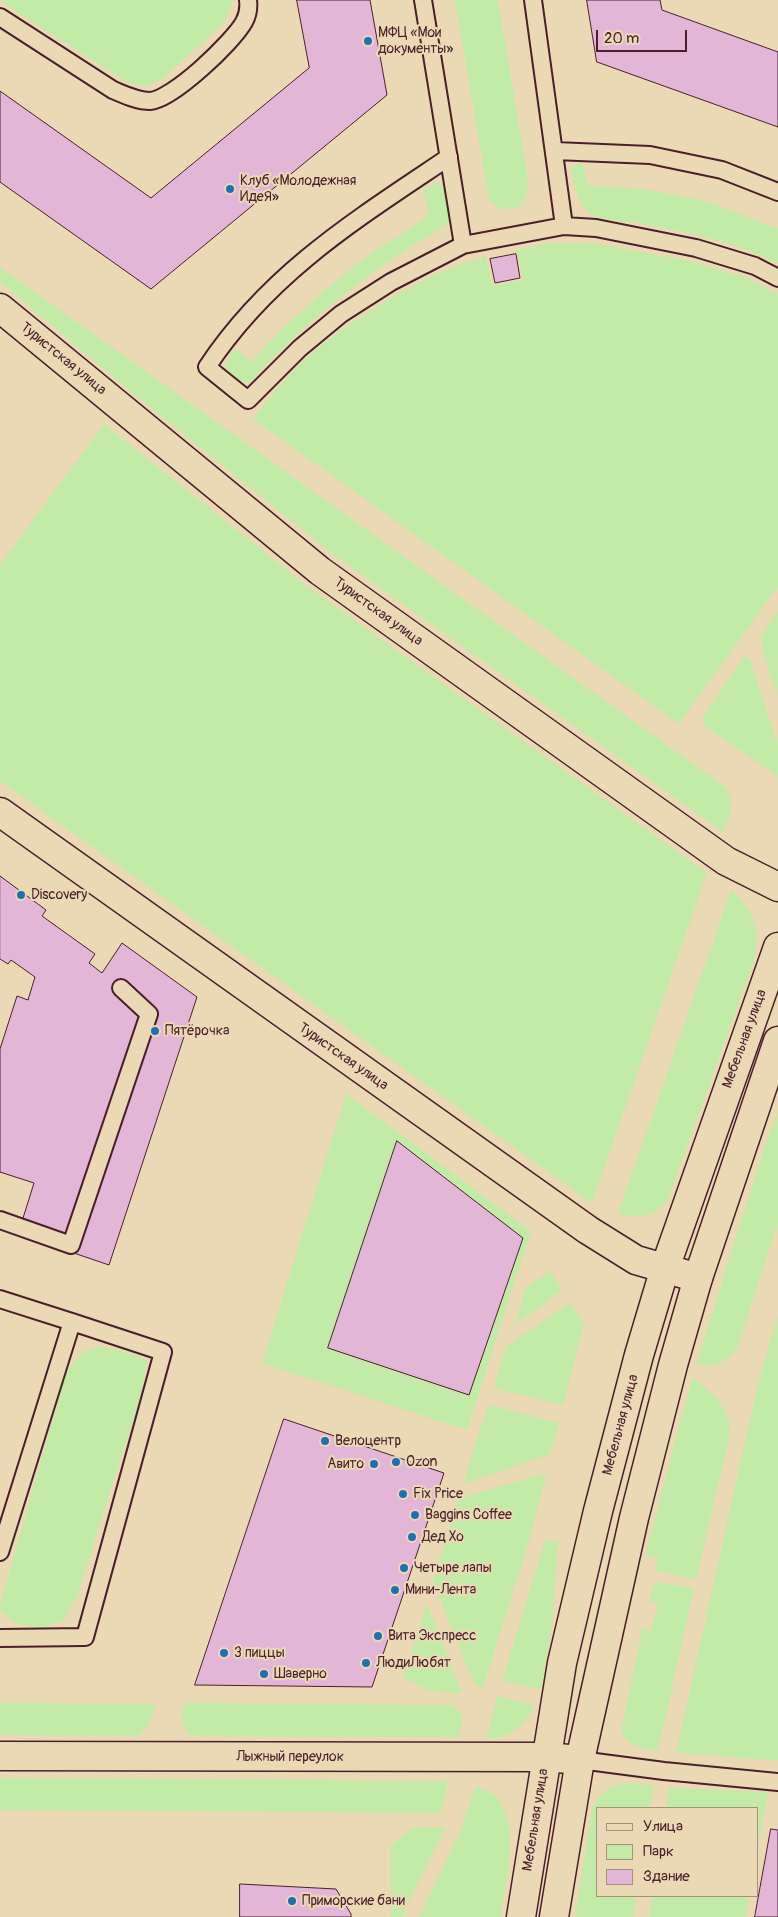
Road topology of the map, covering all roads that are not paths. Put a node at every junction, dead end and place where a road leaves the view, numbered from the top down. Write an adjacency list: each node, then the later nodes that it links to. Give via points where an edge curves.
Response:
1 (248, 0): 4 (lane, via 245,22 230,40 179,88 151,101 128,97 114,90)
2 (423, 0): 6 (lane)
3 (533, 0): 5 (lane)
4 (0, 17)
5 (555, 151): 7 (lane, via 650,155 722,170); 8 (lane)
6 (449, 157): 9 (lane); 9 (lane, via 338,233 292,269 227,337 207,367 248,400 300,348 341,314 391,282)
7 (778, 192)
8 (564, 226): 9 (lane); 10 (lane, via 596,228 696,248 755,266)
9 (463, 245)
10 (778, 278)
11 (0, 308): 13 (street, Туристская улица, via 320,571 726,860)
12 (0, 812): 18 (street, Туристская улица, via 588,1230 636,1260)
13 (778, 887)
14 (778, 947): 18 (street, Мебельная улица)
15 (121, 988): 17 (lane, via 149,1014 71,1244)
16 (778, 1041): 19 (street)
17 (0, 1220)
18 (665, 1268): 19 (street, Туристская улица); 25 (street, Мебельная улица, via 598,1511 562,1663)
19 (698, 1278): 26 (street, via 634,1518)
20 (0, 1299): 21 (lane)
21 (72, 1322): 22 (lane); 23 (lane, via 163,1352 85,1637)
22 (0, 1552)
23 (0, 1638)
24 (0, 1756): 25 (street, Лыжный переулок)
25 (546, 1757): 26 (street, Лыжный переулок); 28 (street, Мебельная улица)
26 (580, 1760): 27 (lane); 29 (street)
27 (778, 1782)
28 (521, 1917)
29 (554, 1917)

